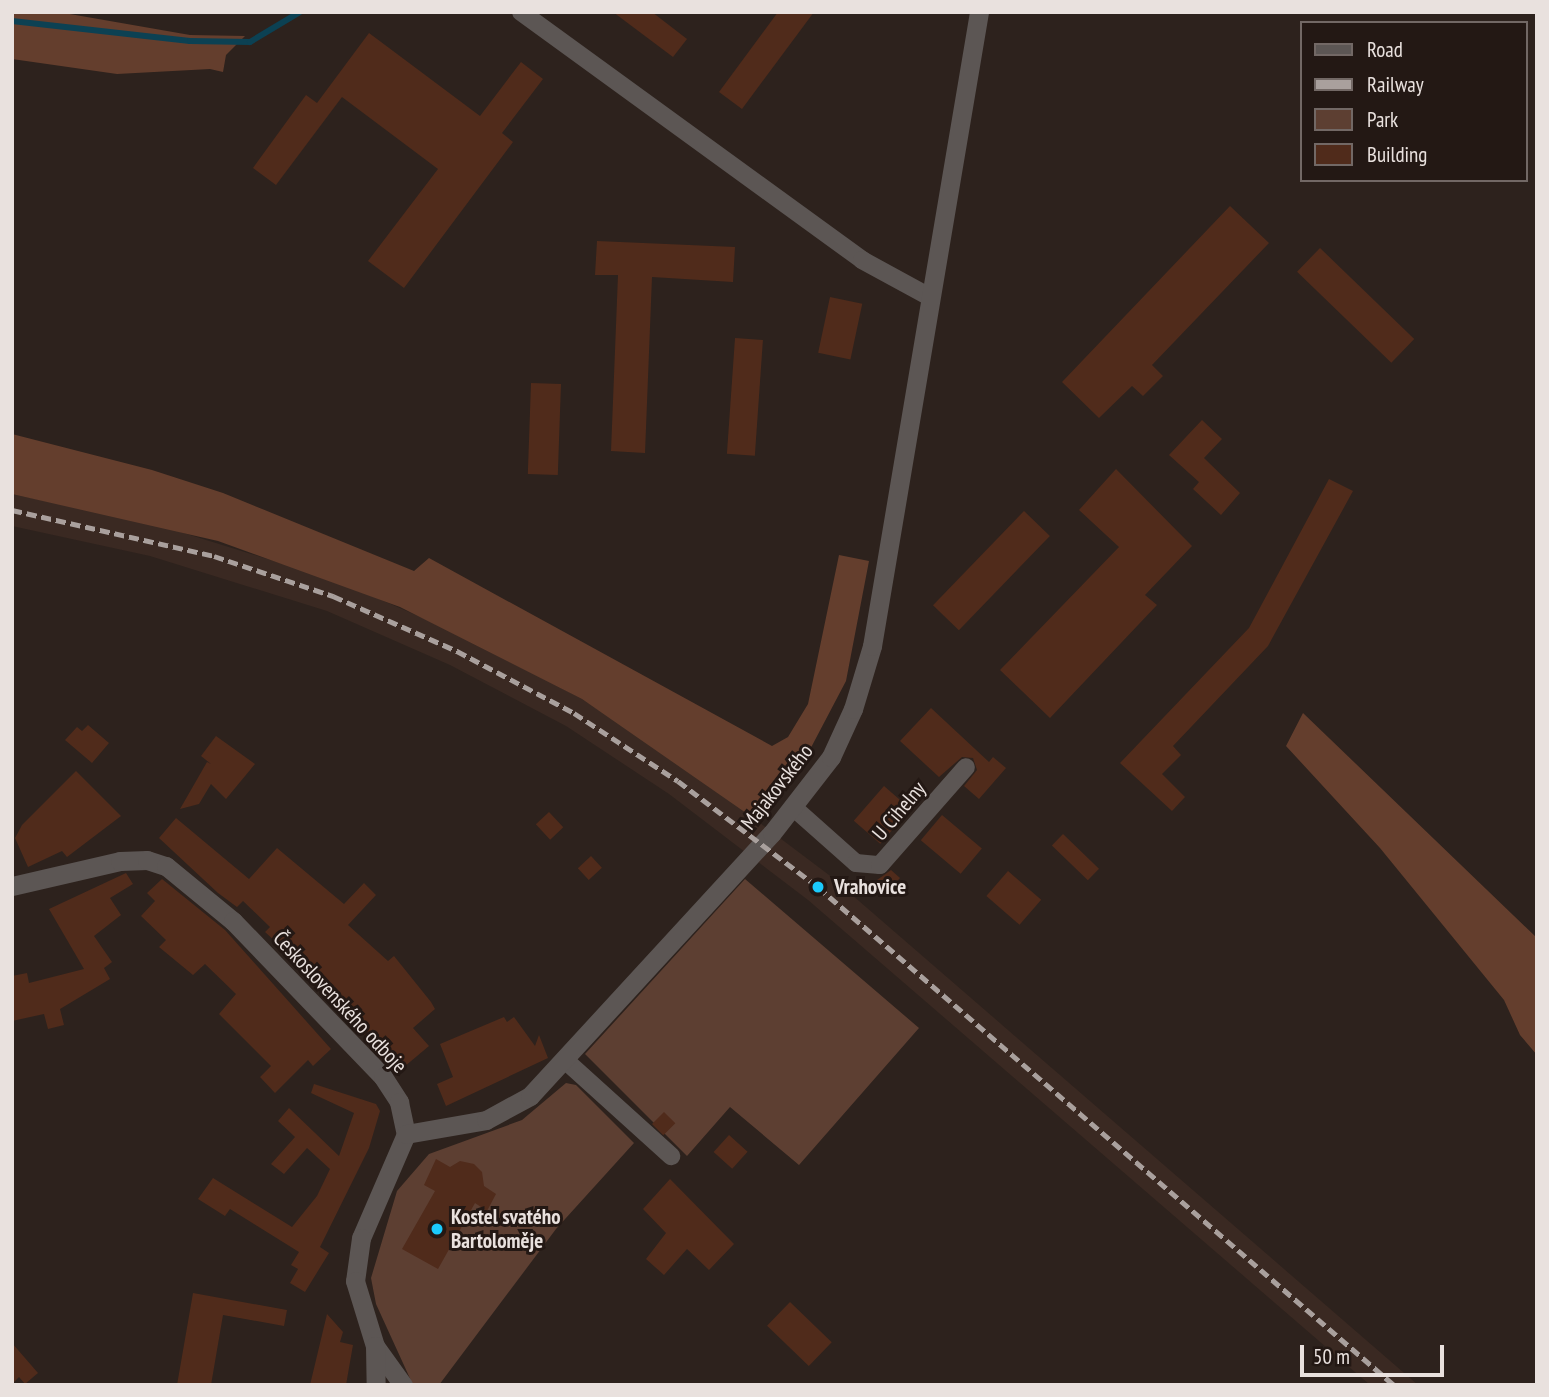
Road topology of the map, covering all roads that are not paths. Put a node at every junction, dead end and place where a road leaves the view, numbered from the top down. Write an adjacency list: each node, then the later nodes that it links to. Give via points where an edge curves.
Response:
1 (521, 12): 3 (street, via 862,260)
2 (979, 12): 3 (street, Majakovského)
3 (930, 297): 5 (street, Majakovského, via 872,646 853,709 831,757)
4 (966, 767): 5 (street, U Cihelny, via 880,865 856,863)
5 (794, 808): 7 (street, Majakovského)
6 (12, 886): 8 (street, Československého odboje, via 128,860 147,860 176,872 233,921 378,1071 399,1102)
7 (566, 1061): 8 (street, Majakovského, via 530,1096 499,1115); 9 (street)
8 (406, 1135): 10 (street, via 357,1253 358,1296)
9 (671, 1156)
10 (375, 1346): 11 (street); 12 (street)
11 (376, 1385)
12 (403, 1385)

